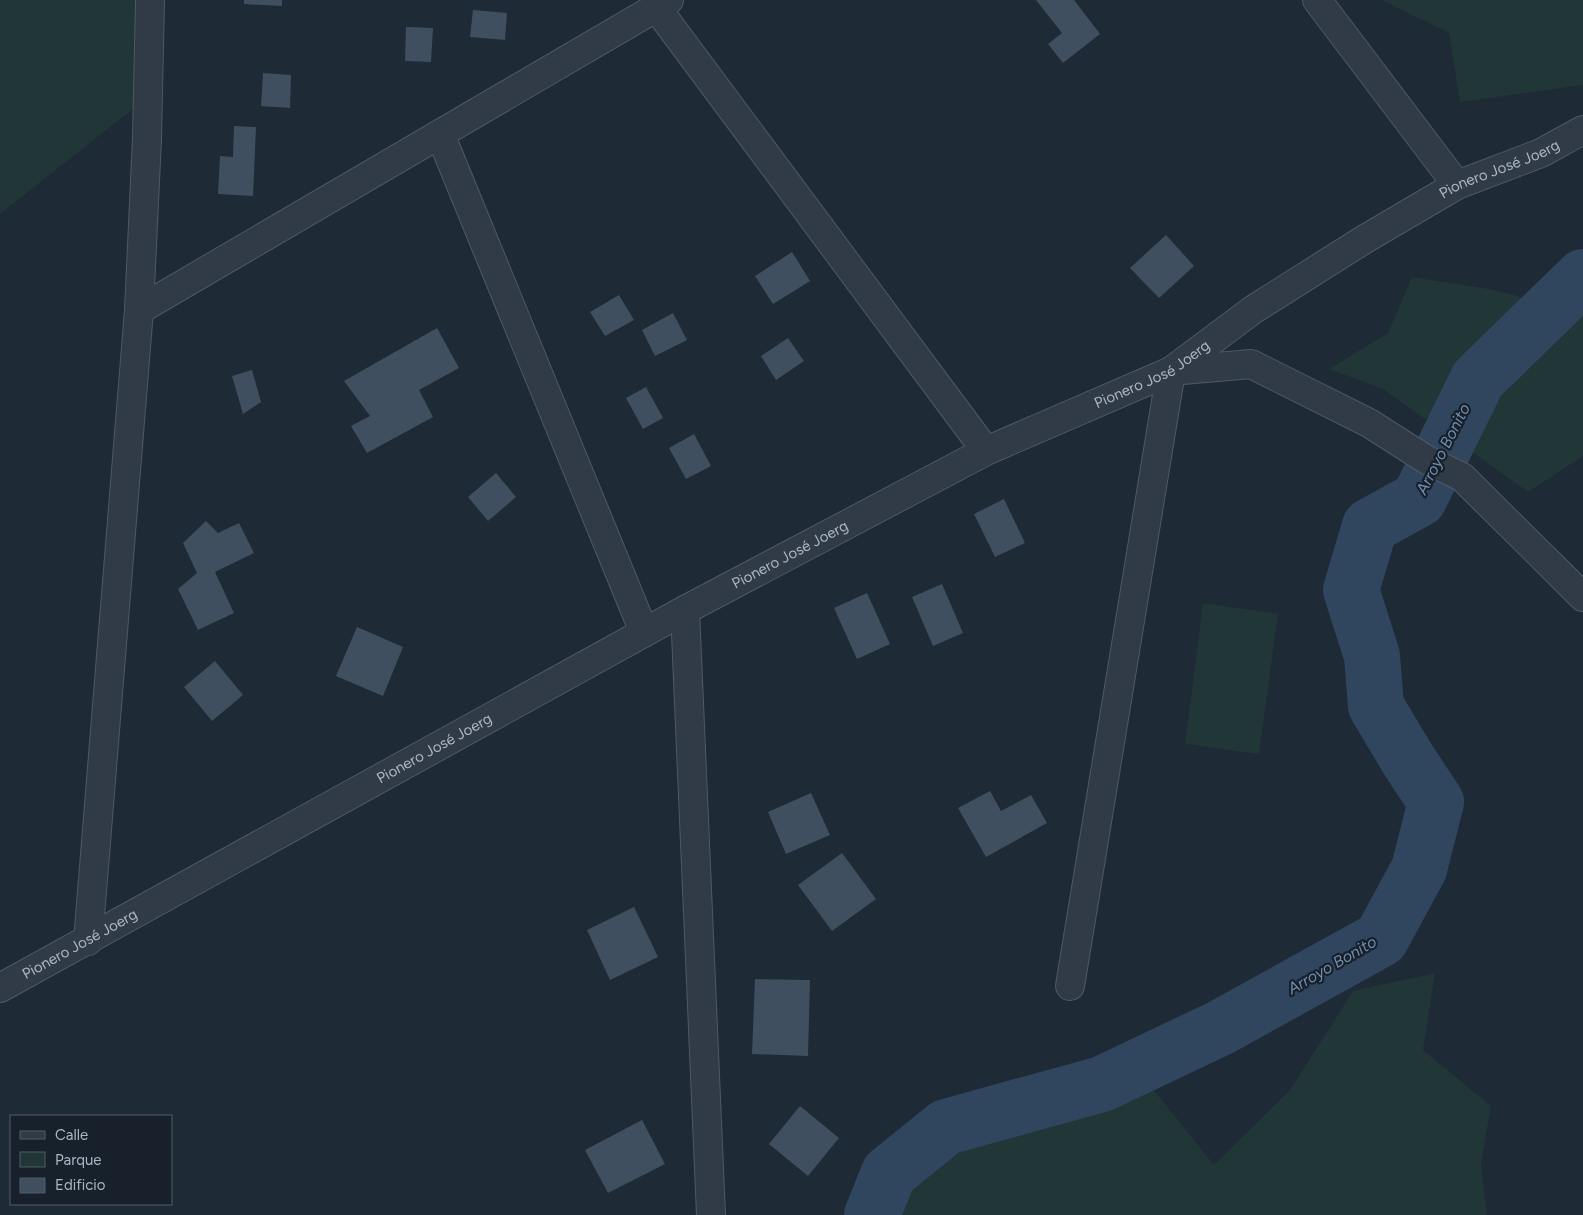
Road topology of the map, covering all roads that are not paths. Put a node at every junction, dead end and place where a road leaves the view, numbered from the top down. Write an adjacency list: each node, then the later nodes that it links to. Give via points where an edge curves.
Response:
1 (150, 0): 7 (street)
2 (1317, 0): 6 (street)
3 (663, 4): 5 (street); 9 (street)
4 (1583, 130): 6 (street, Pionero José Joerg, via 1541,153)
5 (440, 134): 7 (street); 12 (street)
6 (1457, 185): 8 (street, Pionero José Joerg, via 1254,309)
7 (139, 310): 13 (street)
8 (1171, 371): 9 (street, Pionero José Joerg); 10 (street, via 1251,364 1370,423 1428,460 1462,477); 14 (street)
9 (986, 451): 11 (street, Pionero José Joerg)
10 (1583, 597)
11 (685, 610): 12 (street, Pionero José Joerg); 16 (street)
12 (644, 632): 13 (street, Pionero José Joerg)
13 (88, 941): 15 (street, Pionero José Joerg)
14 (1070, 986)
15 (0, 988)
16 (711, 1215)

